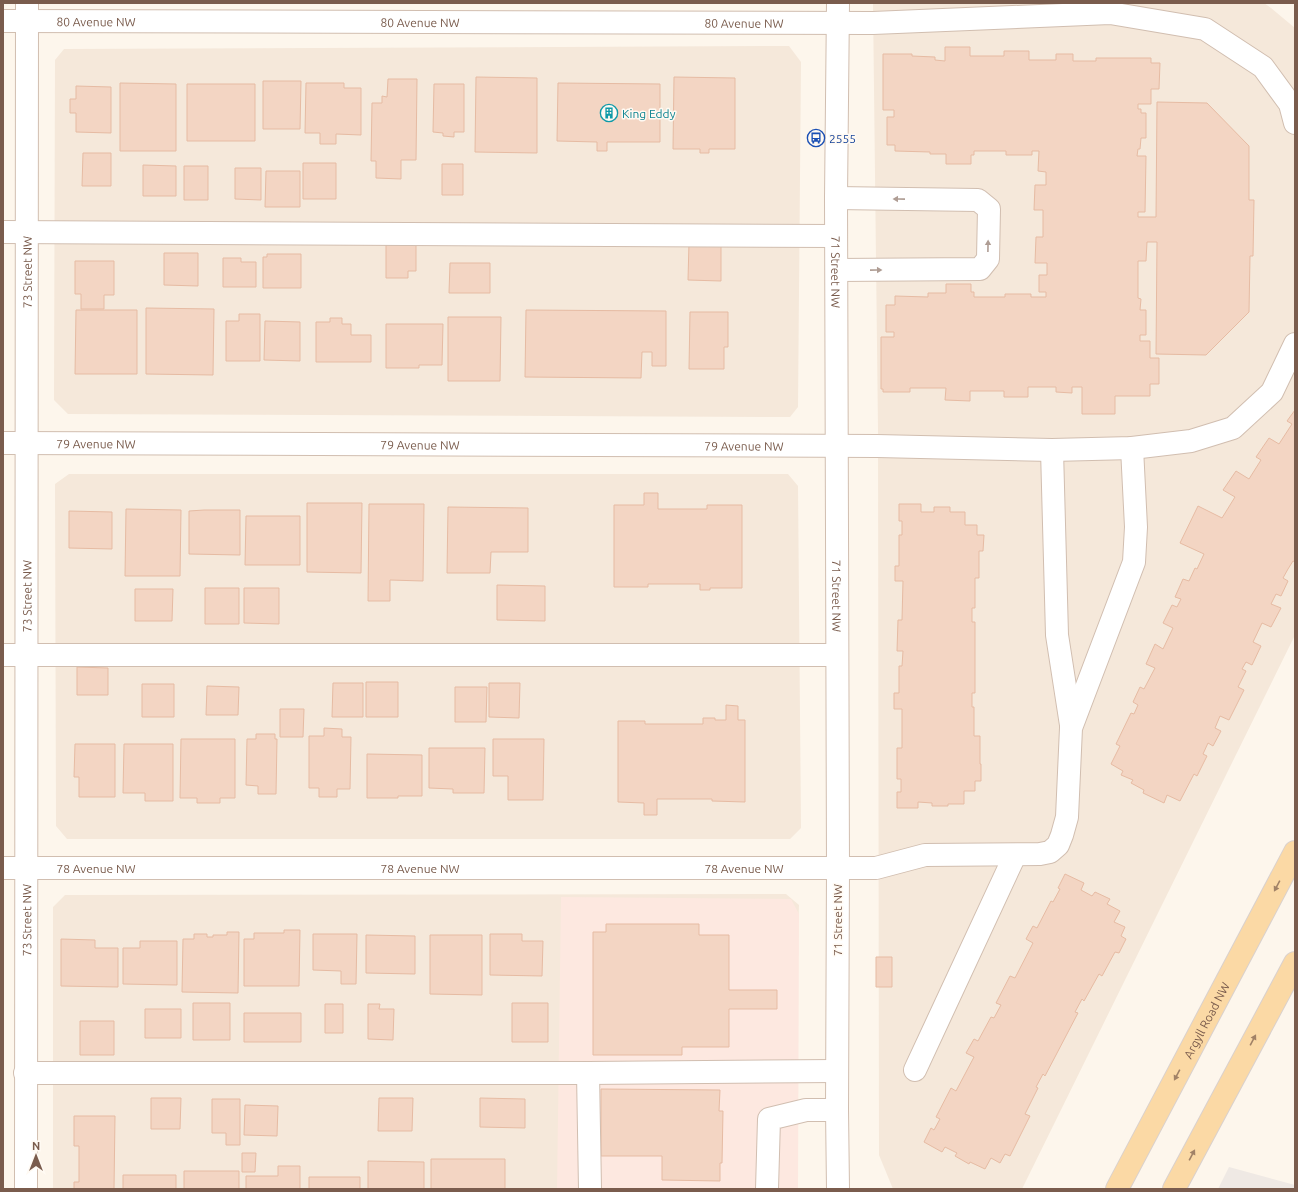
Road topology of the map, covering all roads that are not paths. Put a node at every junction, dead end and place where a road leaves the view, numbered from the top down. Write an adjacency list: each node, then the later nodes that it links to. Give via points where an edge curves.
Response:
1 (27, 12): 2 (street, 80 Avenue NW); 3 (street, 80 Avenue NW); 7 (street, 73 Street NW)
2 (838, 12): 4 (street, 80 Avenue NW, via 873,23 1110,13 1205,29 1263,67 1290,104); 5 (street, 71 Street NW)
3 (3, 21)
4 (1295, 123)
5 (836, 198): 8 (street, 71 Street NW); 9 (street, one-way to 5, via 980,269 988,259 989,209 978,200)
6 (3, 232): 7 (street)
7 (27, 232): 8 (street); 12 (street, 73 Street NW)
8 (836, 236): 9 (street, 71 Street NW)
9 (837, 270): 13 (street, 71 Street NW)
10 (1295, 344): 14 (street, 79 Avenue NW, via 1272,392 1233,428 1191,441)
11 (3, 443): 12 (street, 79 Avenue NW)
12 (26, 443): 13 (street, 79 Avenue NW); 17 (street, 73 Street NW)
13 (837, 446): 15 (street, 79 Avenue NW); 18 (street, 71 Street NW)
14 (1132, 448): 15 (street, 79 Avenue NW); 19 (street, via 1136,527 1134,562)
15 (1052, 450): 19 (street, via 1057,635)
16 (3, 655): 17 (street)
17 (27, 655): 18 (street); 23 (street, 73 Street NW)
18 (837, 655): 24 (street, 71 Street NW)
19 (1071, 728): 21 (street, 78 Avenue NW, via 1067,817 1058,845 1050,852)
20 (1295, 852): 35 (main road, Argyll Road NW, one-way to 35)
21 (1015, 855): 24 (street, 78 Avenue NW, via 925,855 876,868); 26 (street)
22 (3, 868): 23 (street, 78 Avenue NW)
23 (26, 868): 24 (street, 78 Avenue NW); 28 (street, 73 Street NW)
24 (838, 868): 27 (street, 71 Street NW)
25 (1295, 963): 36 (main road, one-way to 25)
26 (915, 1070)
27 (837, 1071): 29 (street); 30 (street, 71 Street NW)
28 (25, 1073): 29 (street); 31 (street, 73 Street NW)
29 (588, 1073): 32 (street)
30 (837, 1110): 33 (street, via 806,1110 769,1119); 34 (street, 71 Street NW)
31 (26, 1189)
32 (590, 1189)
33 (767, 1189)
34 (838, 1189)
35 (1116, 1189)
36 (1174, 1189)

